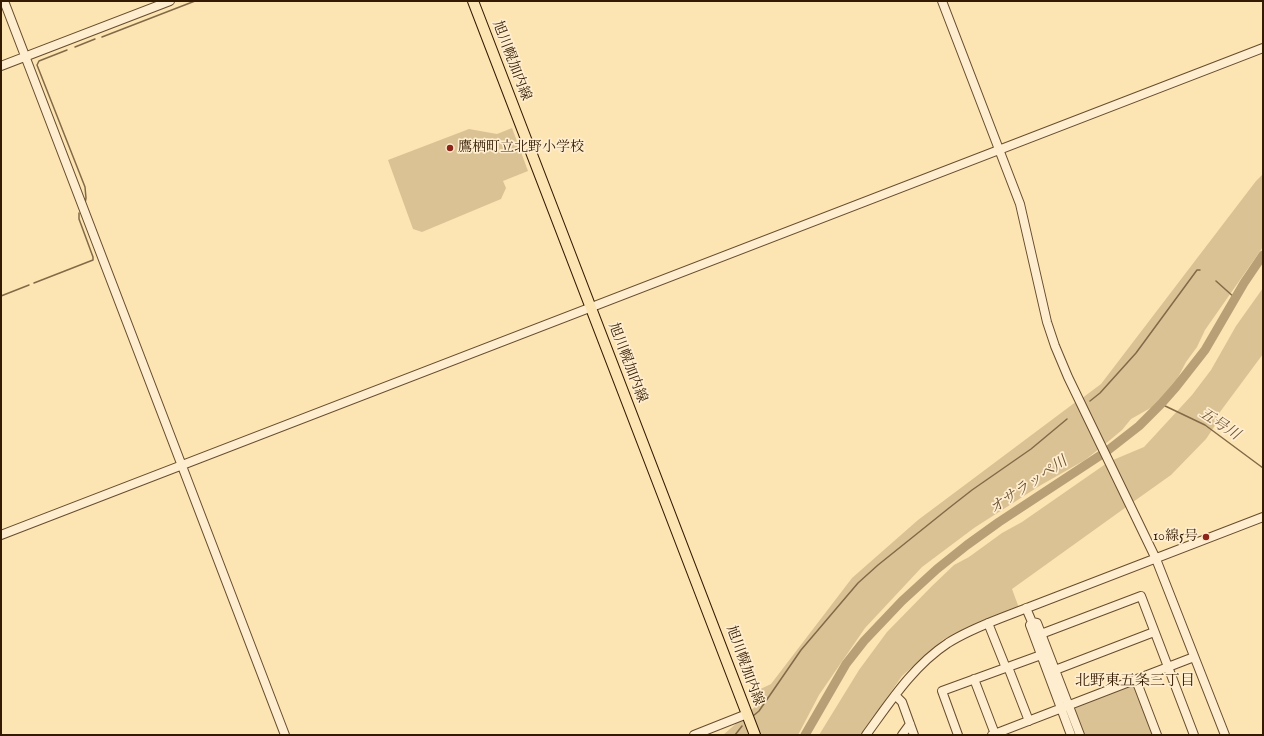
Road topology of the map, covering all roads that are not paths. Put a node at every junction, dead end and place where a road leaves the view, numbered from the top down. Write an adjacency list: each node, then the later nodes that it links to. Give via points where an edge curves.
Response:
1 (4, 1): 6 (street)
2 (170, 1): 6 (street)
3 (473, 1): 9 (main road, 旭川幌加内線)
4 (942, 1): 8 (street)
5 (1263, 48): 8 (street)
6 (24, 57): 7 (street); 10 (street)
7 (1, 66)
8 (999, 149): 9 (street); 13 (street, via 1020,204 1047,322 1055,346)
9 (590, 308): 10 (street); 28 (main road, 旭川幌加内線)
10 (181, 465): 12 (street); 33 (street)
11 (1263, 517): 13 (street)
12 (1, 535)
13 (1156, 559): 14 (street); 20 (street)
14 (1026, 608): 15 (street); 16 (street)
15 (1032, 622): 18 (street, via 1037,623); 19 (street, via 1030,625)
16 (988, 623): 22 (street); 26 (street, via 948,643 917,668)
17 (1154, 632): 18 (street, via 1141,596); 21 (street); 23 (street)
18 (1041, 634): 23 (street)
19 (1040, 655): 22 (street); 23 (street)
20 (1194, 657): 21 (street); 43 (street)
21 (1168, 667): 25 (street); 42 (street)
22 (1007, 668): 24 (street); 29 (street)
23 (1051, 671): 27 (street)
24 (974, 679): 32 (street); 38 (street, via 942,691)
25 (1136, 680): 27 (street); 41 (street)
26 (895, 695): 30 (street, via 902,702); 35 (street)
27 (1065, 707): 29 (street); 39 (street); 40 (street)
28 (747, 714): 31 (main road, 旭川幌加内線); 34 (street)
29 (1029, 721): 32 (street)
30 (910, 724): 36 (street); 37 (street)
31 (754, 733)
32 (994, 734)
33 (286, 735)
34 (694, 735)
35 (866, 735)
36 (902, 735)
37 (914, 735)
38 (958, 735)
39 (1071, 735)
40 (1080, 735)
41 (1157, 735)
42 (1194, 735)
43 (1224, 735)

